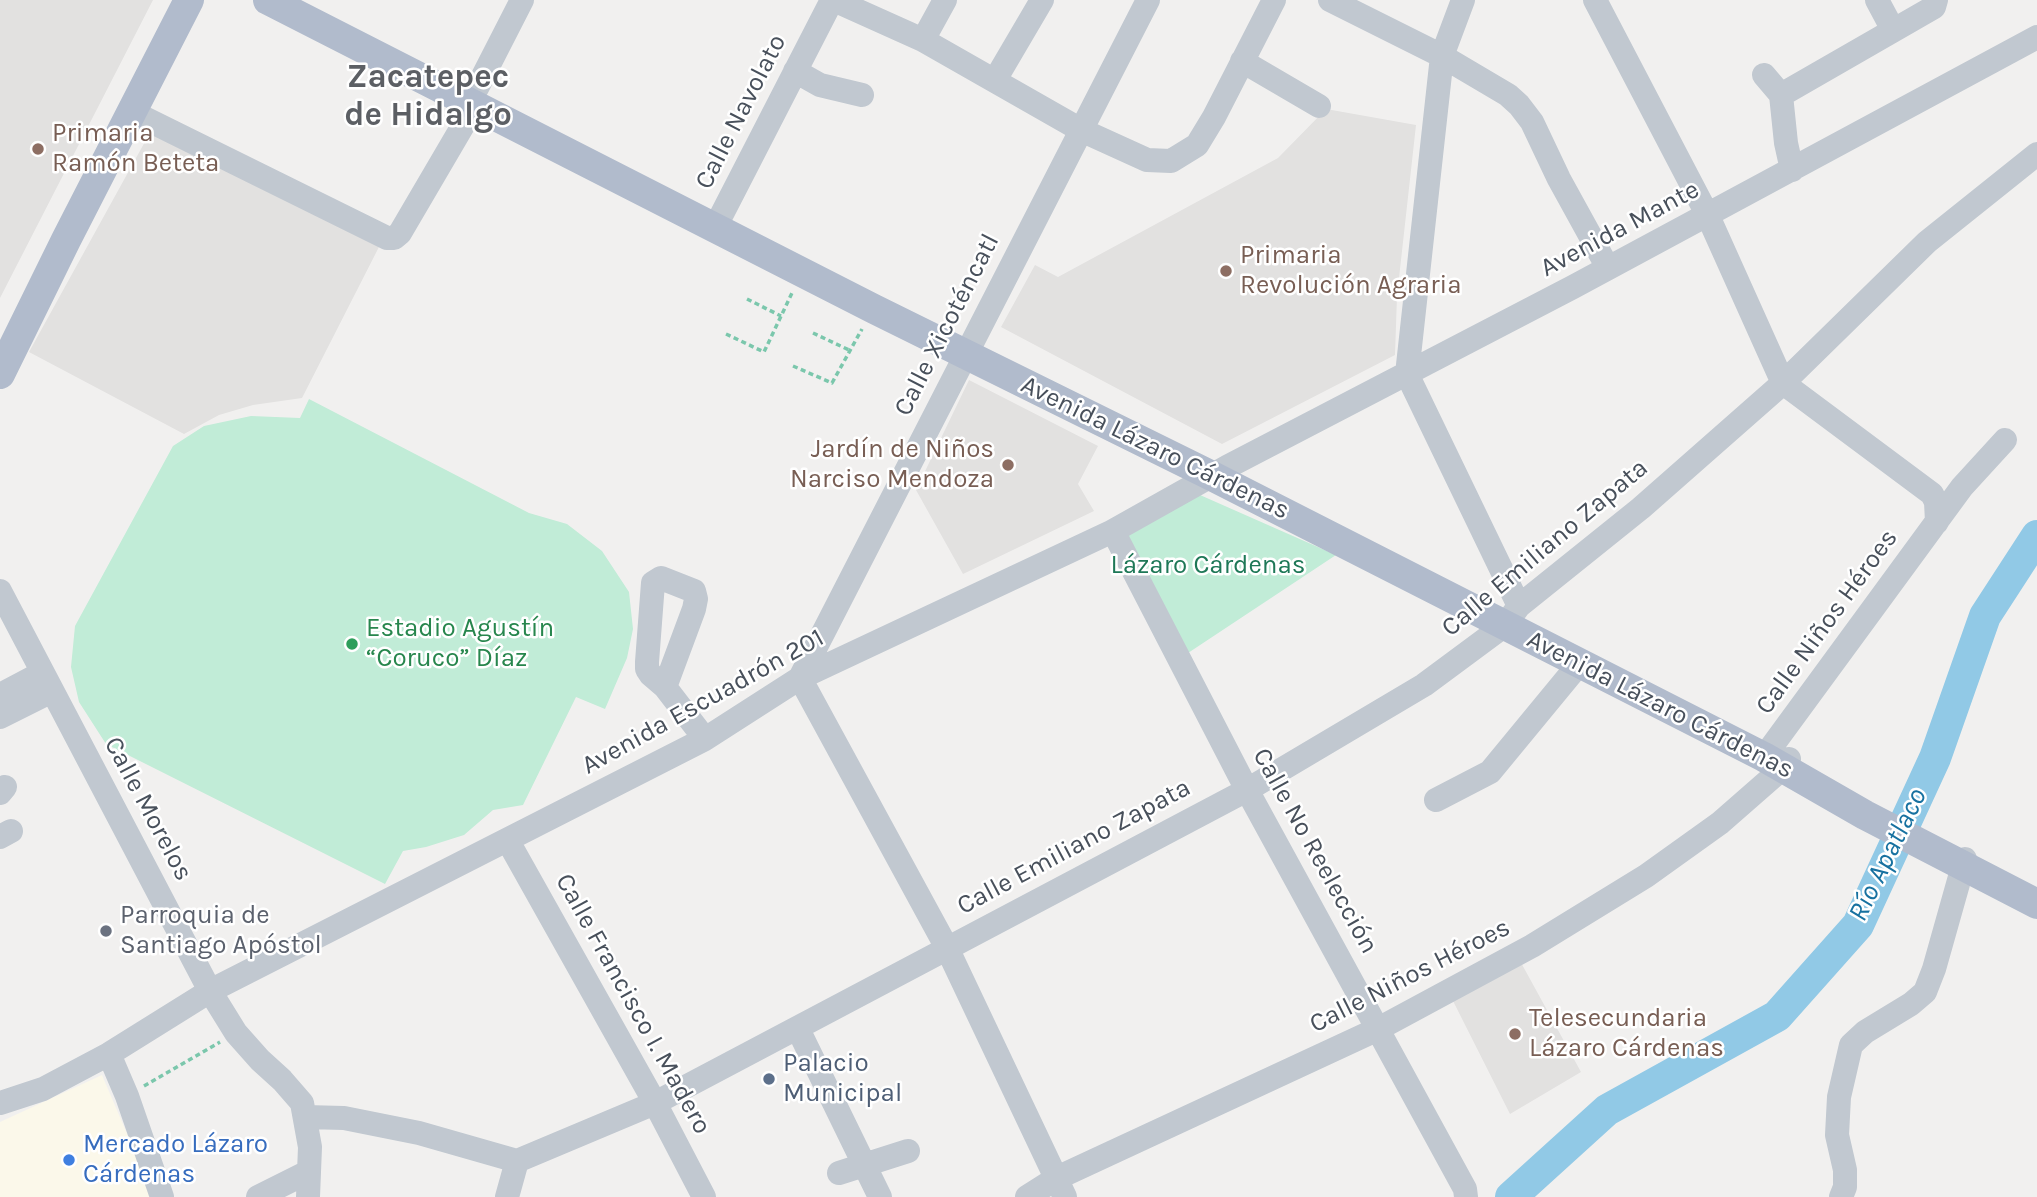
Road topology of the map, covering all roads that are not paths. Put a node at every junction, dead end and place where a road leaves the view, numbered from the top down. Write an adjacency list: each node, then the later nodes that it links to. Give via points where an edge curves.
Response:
1 (190, 0): 27 (main road)
2 (268, 0): 25 (main road, Avenida Lázaro Cárdenas)
3 (311, 0): 25 (main road, Avenida Lázaro Cárdenas)
4 (522, 0): 25 (street)
5 (833, 0): 17 (street); 20 (street, Calle Navolato)
6 (945, 0): 17 (street)
7 (1042, 0): 22 (street)
8 (1148, 0): 29 (street, Calle Xicoténcatl)
9 (1274, 0): 19 (street)
10 (1330, 0): 18 (street)
11 (1463, 0): 18 (street)
12 (1595, 0): 35 (street)
13 (1877, 0): 15 (street)
14 (1936, 0): 15 (street, via 1934,7)
15 (1894, 30): 24 (street)
16 (2037, 37): 33 (street, Avenida Mante)
17 (923, 40): 22 (street)
18 (1442, 56): 28 (street, via 1508,95); 39 (street)
19 (1242, 61): 26 (street); 29 (street, via 1196,145 1171,161 1147,160)
20 (795, 71): 23 (street, via 820,85); 34 (street, Calle Navolato)
21 (1764, 75): 24 (street)
22 (995, 80): 29 (street)
23 (862, 95)
24 (1780, 95): 33 (street)
25 (476, 96): 27 (street, via 394,238); 31 (main road, Avenida Lázaro Cárdenas)
26 (1319, 106)
27 (132, 112): 38 (main road)
28 (1532, 122): 32 (street); 36 (street)
29 (1080, 130): 37 (street, Calle Xicoténcatl)
30 (2037, 154): 40 (street, Calle Emiliano Zapata, via 1927,242)
31 (591, 155): 34 (main road, Avenida Lázaro Cárdenas); 37 (main road, Avenida Lázaro Cárdenas, via 803,273 874,309)
32 (1531, 161)
33 (1792, 170): 35 (street, Avenida Mante)
34 (722, 214): 37 (main road, Avenida Lázaro Cárdenas)
35 (1708, 216): 36 (street, Avenida Mante); 40 (street)
36 (1608, 268): 39 (street, Avenida Mante)
37 (969, 348): 42 (main road, Avenida Lázaro Cárdenas); 48 (street, Calle Xicoténcatl)
38 (0, 374)
39 (1407, 374): 42 (street, Avenida Mante); 46 (street)
40 (1783, 383): 43 (street, via 1932,494); 46 (street, Calle Emiliano Zapata)
41 (2005, 440): 43 (street, Calle Niños Héroes, via 1972,474)
42 (1219, 471): 44 (street, Avenida Escuadrón 201); 46 (main road, Avenida Lázaro Cárdenas)
43 (1937, 522): 54 (street, Calle Niños Héroes)
44 (1113, 531): 48 (street, Avenida Escuadrón 201); 55 (street, Calle No Reelección)
45 (0, 591): 49 (street, Calle Morelos)
46 (1512, 616): 47 (main road, Avenida Lázaro Cárdenas); 54 (main road, Avenida Lázaro Cárdenas); 55 (street, Calle Emiliano Zapata, via 1423,685)
47 (1579, 664): 54 (main road, Avenida Lázaro Cárdenas); 56 (street, via 1490,772)
48 (800, 678): 53 (street, Avenida Escuadrón 201); 61 (street)
49 (47, 682): 51 (street); 52 (street); 62 (street, Calle Morelos)
50 (665, 687): 53 (street)
51 (0, 695)
52 (0, 717)
53 (705, 739): 57 (street, Avenida Escuadrón 201)
54 (1777, 758): 58 (main road, Avenida Lázaro Cárdenas); 64 (street, Calle Niños Héroes, via 1720,823 1601,905)
55 (1247, 790): 61 (street, Calle Emiliano Zapata); 64 (street, Calle No Reelección)
56 (1436, 800)
57 (508, 841): 62 (street, Avenida Escuadrón 201); 67 (street, Calle Francisco I. Madero)
58 (1957, 859): 59 (main road, Avenida Lázaro Cárdenas); 60 (main road, Avenida Lázaro Cárdenas); 83 (street, via 1925,992 1851,1045 1839,1097 1837,1135 1845,1170)
59 (2037, 892)
60 (2037, 904)
61 (947, 948): 63 (street, Calle Emiliano Zapata); 74 (street)
62 (210, 991): 65 (street, Avenida Escuadrón 201); 68 (street, Calle Morelos, via 236,1033 302,1103)
63 (798, 1029): 67 (street, Calle Emiliano Zapata); 71 (street)
64 (1378, 1030): 74 (street, Calle Niños Héroes); 82 (street, Calle No Reelección)
65 (109, 1054): 66 (street, Avenida Escuadrón 201, via 43,1089); 75 (street)
66 (0, 1104)
67 (656, 1104): 70 (street, Calle Emiliano Zapata); 79 (street, Calle Francisco I. Madero)
68 (306, 1117): 70 (street, via 344,1118 407,1131); 72 (street, Calle Morelos)
69 (908, 1151): 71 (street)
70 (517, 1161): 78 (street)
71 (865, 1165): 73 (street); 80 (street)
72 (307, 1172): 76 (street); 77 (street, Calle Morelos)
73 (839, 1173)
74 (1061, 1188): 81 (street, Calle Niños Héroes)
75 (162, 1197)
76 (258, 1197)
77 (309, 1197)
78 (507, 1197)
79 (704, 1197)
80 (880, 1197)
81 (1027, 1197)
82 (1466, 1197)
83 (1841, 1197)

